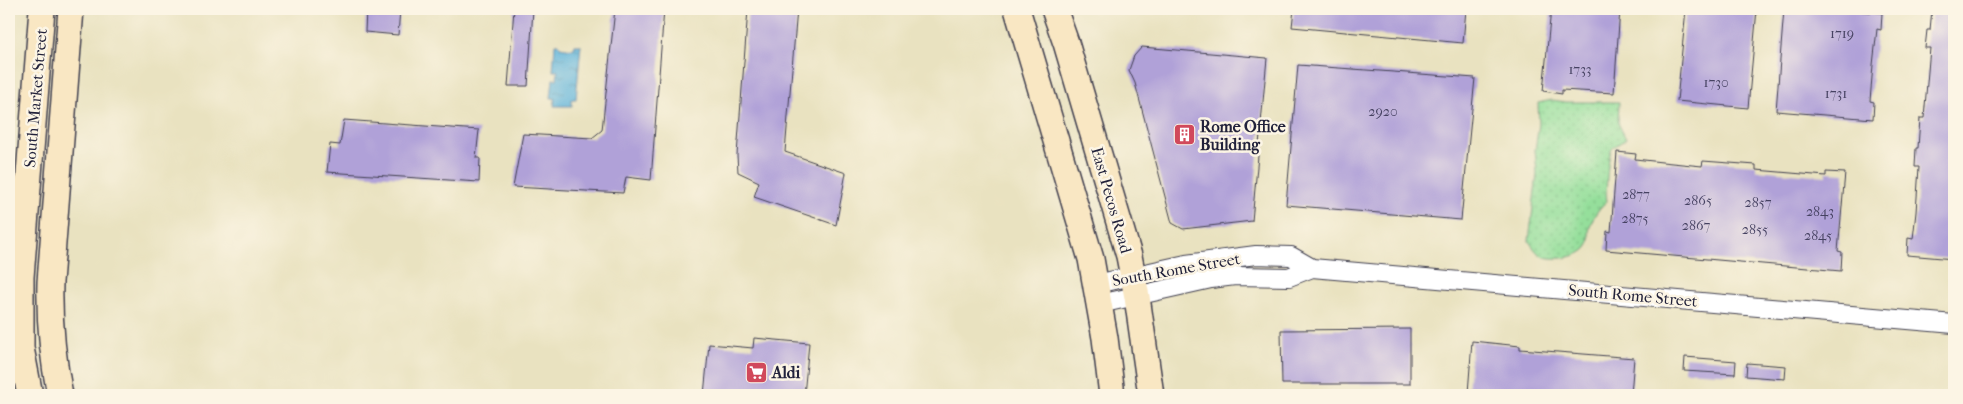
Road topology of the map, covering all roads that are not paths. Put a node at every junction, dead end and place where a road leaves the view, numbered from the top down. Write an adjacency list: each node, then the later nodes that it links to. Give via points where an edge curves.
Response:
1 (42, 9): 8 (street, South Market Street, via 21,287 21,348)
2 (71, 9): 9 (street, South Market Street, via 49,312 52,355)
3 (1018, 9): 6 (street, via 1091,259)
4 (1054, 9): 5 (street, East Pecos Road, via 1096,142)
5 (1135, 286): 6 (street, South Rome Street); 7 (street, South Rome Street, via 1181,284 1235,276 1289,277 1312,268); 11 (street, East Pecos Road)
6 (1098, 294): 10 (street)
7 (1954, 324)
8 (30, 395)
9 (60, 395)
10 (1112, 395)
11 (1150, 395)

